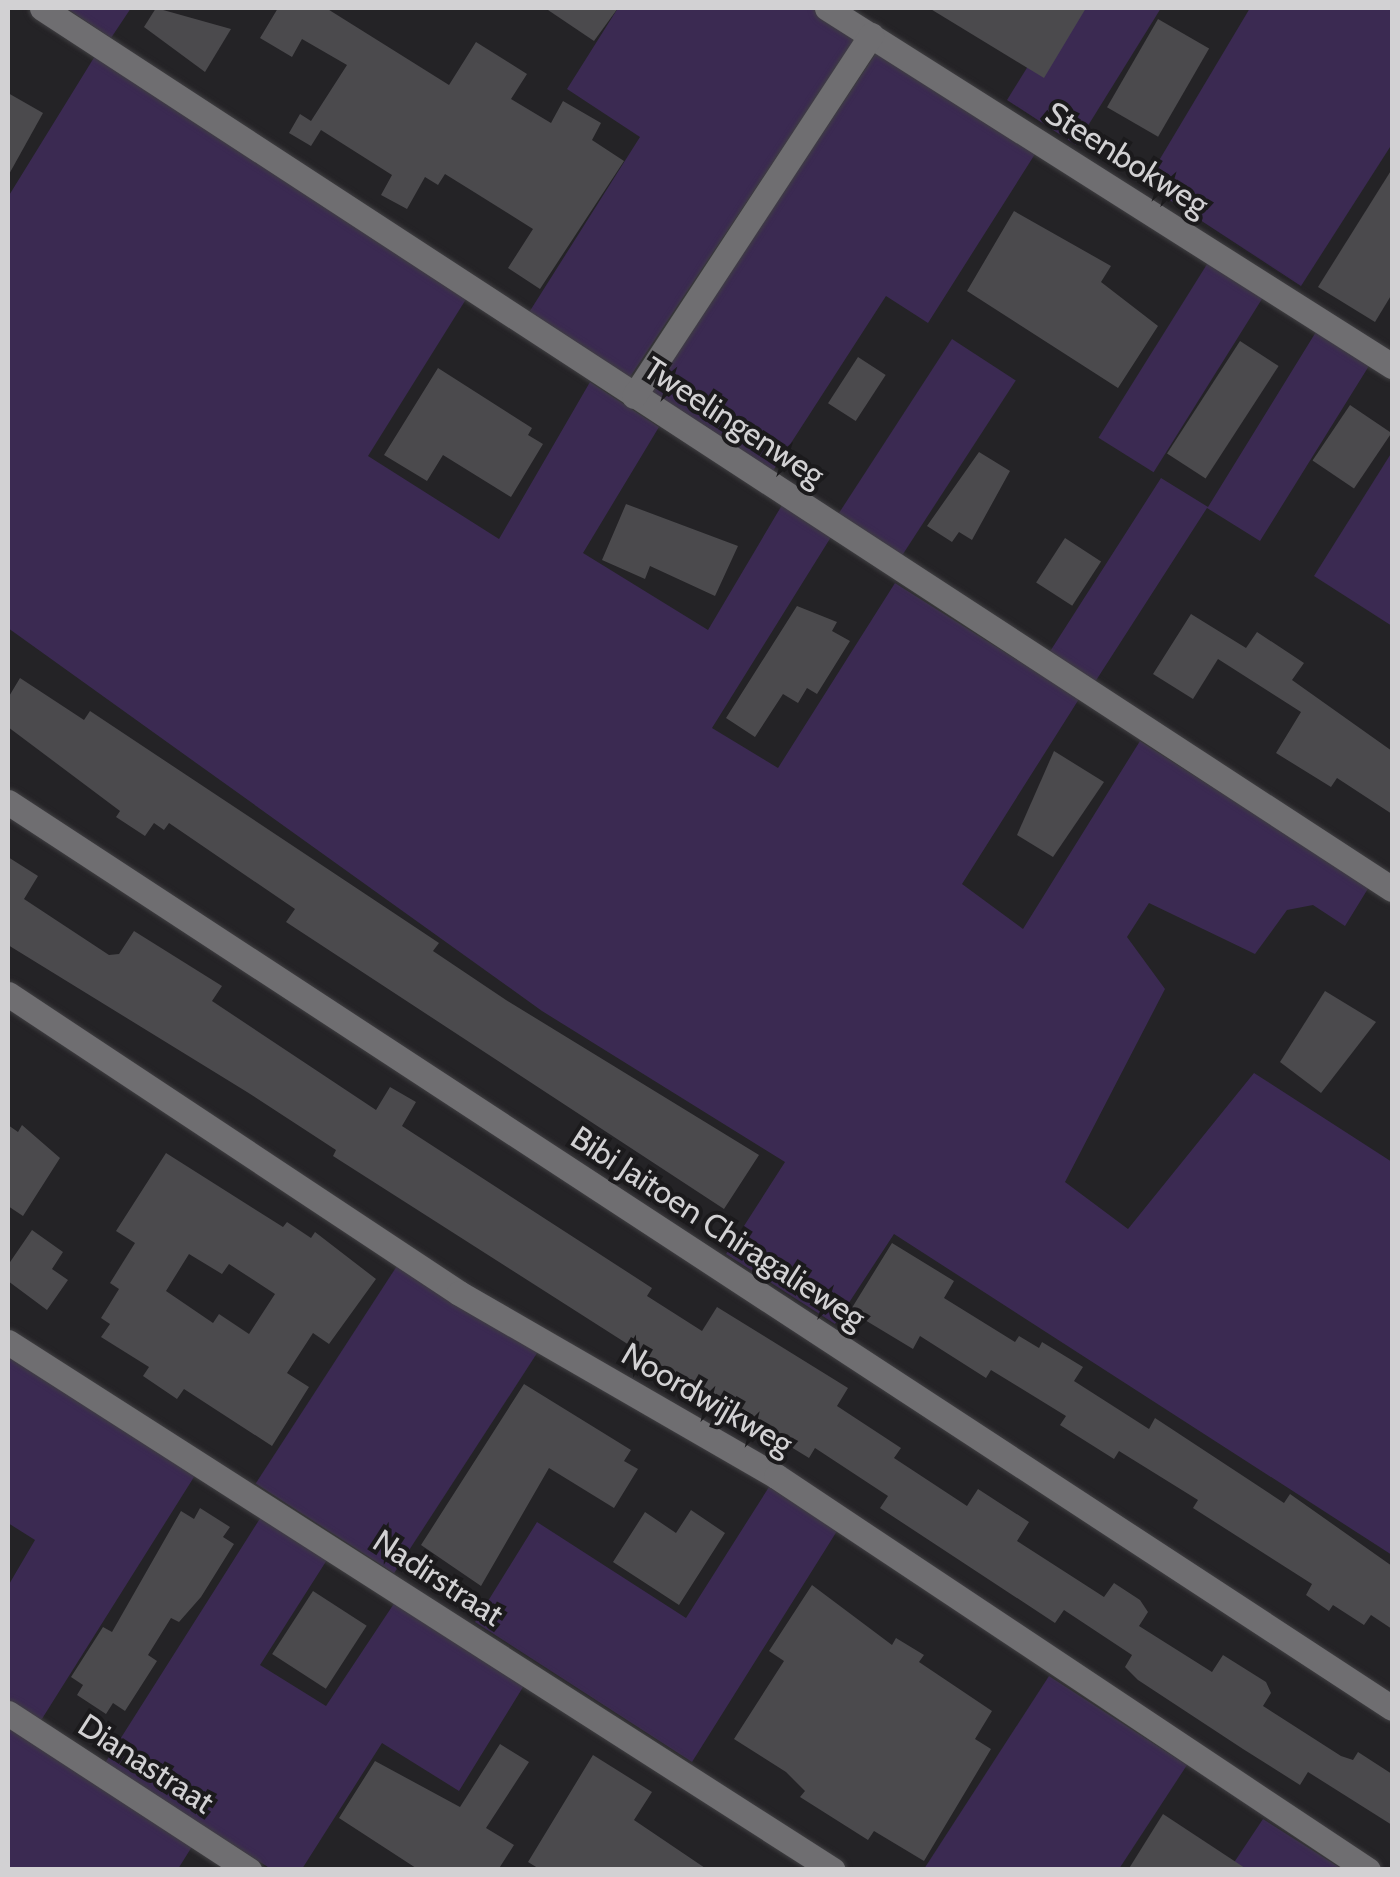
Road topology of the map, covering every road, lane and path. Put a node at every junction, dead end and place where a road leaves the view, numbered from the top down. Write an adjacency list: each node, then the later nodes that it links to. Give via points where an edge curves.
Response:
1 (42, 8): 5 (street, Tweelingenweg)
2 (827, 8): 3 (street, Steenbokweg)
3 (871, 35): 4 (street, Steenbokweg); 5 (street)
4 (1392, 366)
5 (634, 396): 7 (street, Tweelingenweg)
6 (8, 802): 10 (street, Bibi Jaitoen Chiragalieweg)
7 (1392, 889)
8 (8, 994): 14 (street, Noordwijkweg, via 460,1292 776,1476)
9 (8, 1342): 13 (street, Nadirstraat)
10 (1392, 1708)
11 (8, 1714): 12 (street, Dianastraat)
12 (250, 1870)
13 (834, 1870)
14 (1368, 1870)

